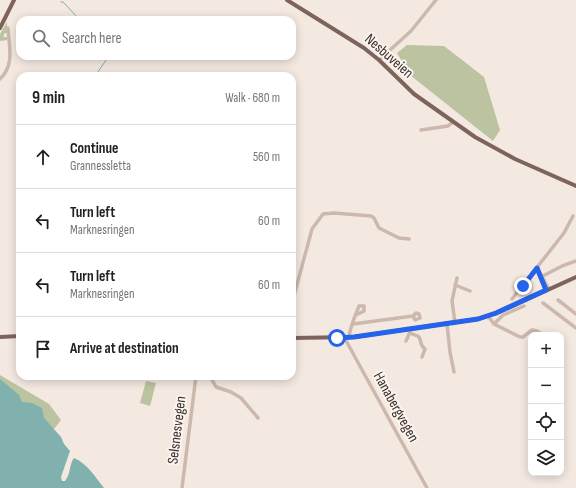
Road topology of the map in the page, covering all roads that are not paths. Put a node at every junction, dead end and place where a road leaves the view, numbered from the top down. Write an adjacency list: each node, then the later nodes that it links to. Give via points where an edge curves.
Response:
1 (14, 0): 4 (main road)
2 (287, 0): 6 (main road, Nesbuveien, via 350,38)
3 (436, 0): 6 (street, via 410,31)
4 (0, 28)
5 (8, 28): 7 (street, via 10,61 8,69)
6 (379, 60): 8 (main road, Nesbuveien, via 414,94)
7 (0, 79)
8 (453, 122): 9 (street, via 448,126); 10 (main road, Nesbuveien, via 506,155)
9 (421, 130)
10 (576, 186)
11 (572, 216): 14 (street, via 564,233)
12 (409, 239): 19 (street, via 399,238 378,228 371,216 323,214 312,229)
13 (576, 261): 15 (street)
14 (537, 268): 15 (street); 22 (street)
15 (541, 277): 20 (street)
16 (576, 277): 20 (main road)
17 (457, 278): 18 (street)
18 (455, 285): 21 (street); 31 (street, via 452,301)
19 (296, 288)
20 (547, 289): 29 (main road)
21 (470, 291)
22 (512, 299)
23 (558, 300): 26 (street)
24 (543, 302): 35 (street)
25 (524, 306): 33 (street, via 501,316)
26 (576, 314)
27 (356, 315): 34 (street)
28 (413, 316): 34 (street)
29 (488, 316): 31 (main road); 33 (street)
30 (576, 321): 35 (street)
31 (455, 323): 32 (main road)
32 (447, 324): 36 (main road); 46 (street)
33 (494, 324): 39 (street, via 520,337)
34 (353, 325): 42 (street, Hanabergvegen)
35 (574, 327)
36 (410, 331): 42 (main road); 44 (street); 45 (street, via 411,335 420,338 425,349)
37 (529, 332): 38 (street)
38 (538, 332)
39 (528, 333)
40 (16, 336): 41 (main road)
41 (0, 337)
42 (349, 337): 43 (main road); 51 (street, Hanabergvegen)
43 (296, 338)
44 (406, 341)
45 (422, 357)
46 (454, 372)
47 (196, 380): 50 (street, Selsnesvegen)
48 (212, 380): 49 (street, via 215,386 241,398)
49 (258, 418)
50 (182, 488)
51 (427, 488)

